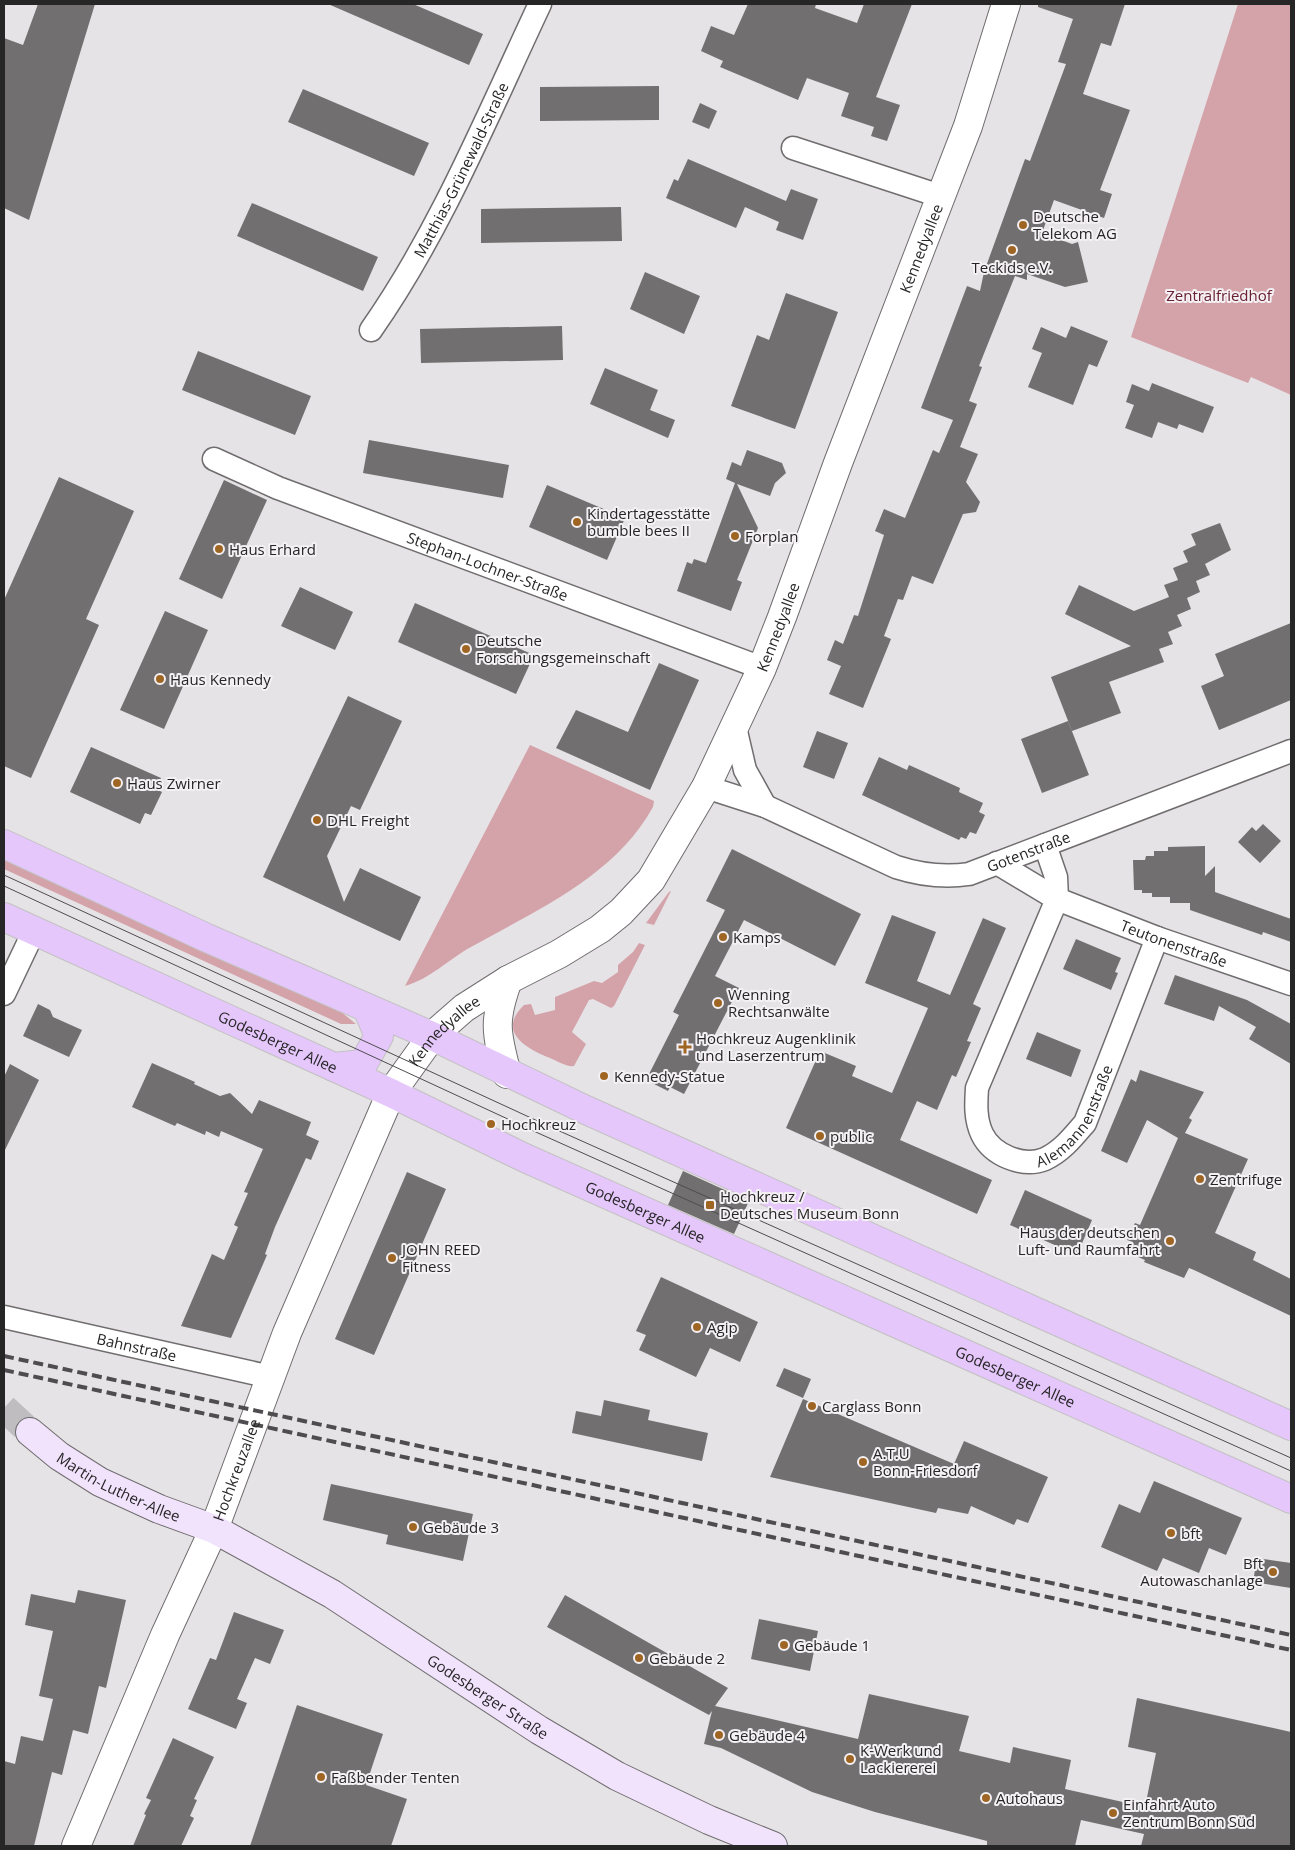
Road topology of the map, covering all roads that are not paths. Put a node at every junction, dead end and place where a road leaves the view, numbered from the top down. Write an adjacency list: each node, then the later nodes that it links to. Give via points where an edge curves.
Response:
1 (540, 4): 5 (street, Matthias-Grünewald-Straße, via 403,284)
2 (1006, 4): 4 (street, Kennedyallee, via 968,126)
3 (793, 148): 4 (street, Kennedyallee)
4 (940, 196): 7 (street, Kennedyallee)
5 (371, 330)
6 (214, 459): 7 (street, Stephan-Lochner-Straße, via 278,488)
7 (762, 668): 8 (street, Kennedyallee)
8 (735, 727): 10 (street, Kennedyallee); 11 (street, via 745,770)
9 (1291, 752): 13 (street, Gotenstraße)
10 (706, 787): 11 (street, Gotenstraße); 19 (street, Kennedyallee, via 651,880 621,912 560,954)
11 (765, 806): 14 (street, Gotenstraße, via 913,873 938,877 969,874)
12 (4, 844): 22 (main road)
13 (1045, 845): 14 (street, Gotenstraße); 15 (street, via 1056,877)
14 (997, 863): 15 (street, Teutonenstraße)
15 (1057, 899): 18 (street, Teutonenstraße); 18 (street, Alemannenstraße, via 977,1088 975,1109 982,1134 999,1153 1022,1162 1044,1160 1065,1146 1085,1123)
16 (4, 917): 17 (main road, Godesberger Allee)
17 (34, 931): 21 (street); 24 (main road, Godesberger Allee)
18 (1157, 938): 20 (street, Teutonenstraße)
19 (508, 980): 23 (street, Kennedyallee, via 464,1008); 25 (street, Kennedyallee, via 496,1021)
20 (1291, 984)
21 (4, 994)
22 (367, 1008): 23 (main road); 24 (main road, via 379,1036 363,1064)
23 (432, 1036): 25 (main road); 26 (street, Kennedyallee)
24 (334, 1067): 26 (main road, Godesberger Allee)
25 (508, 1074): 29 (main road)
26 (392, 1093): 28 (street, Hochkreuzallee, via 287,1333); 31 (main road, Godesberger Allee, via 525,1158)
27 (4, 1317): 28 (street, Bahnstraße)
28 (271, 1377): 32 (street, Hochkreuzallee)
29 (1291, 1426)
30 (30, 1432): 32 (main road, Martin-Luther-Allee, via 59,1456 100,1482)
31 (1291, 1499)
32 (214, 1529): 33 (street, Hochkreuzallee, via 165,1635); 34 (main road, Godesberger Straße, via 332,1594 539,1730 617,1776)
33 (76, 1846)
34 (773, 1846)

